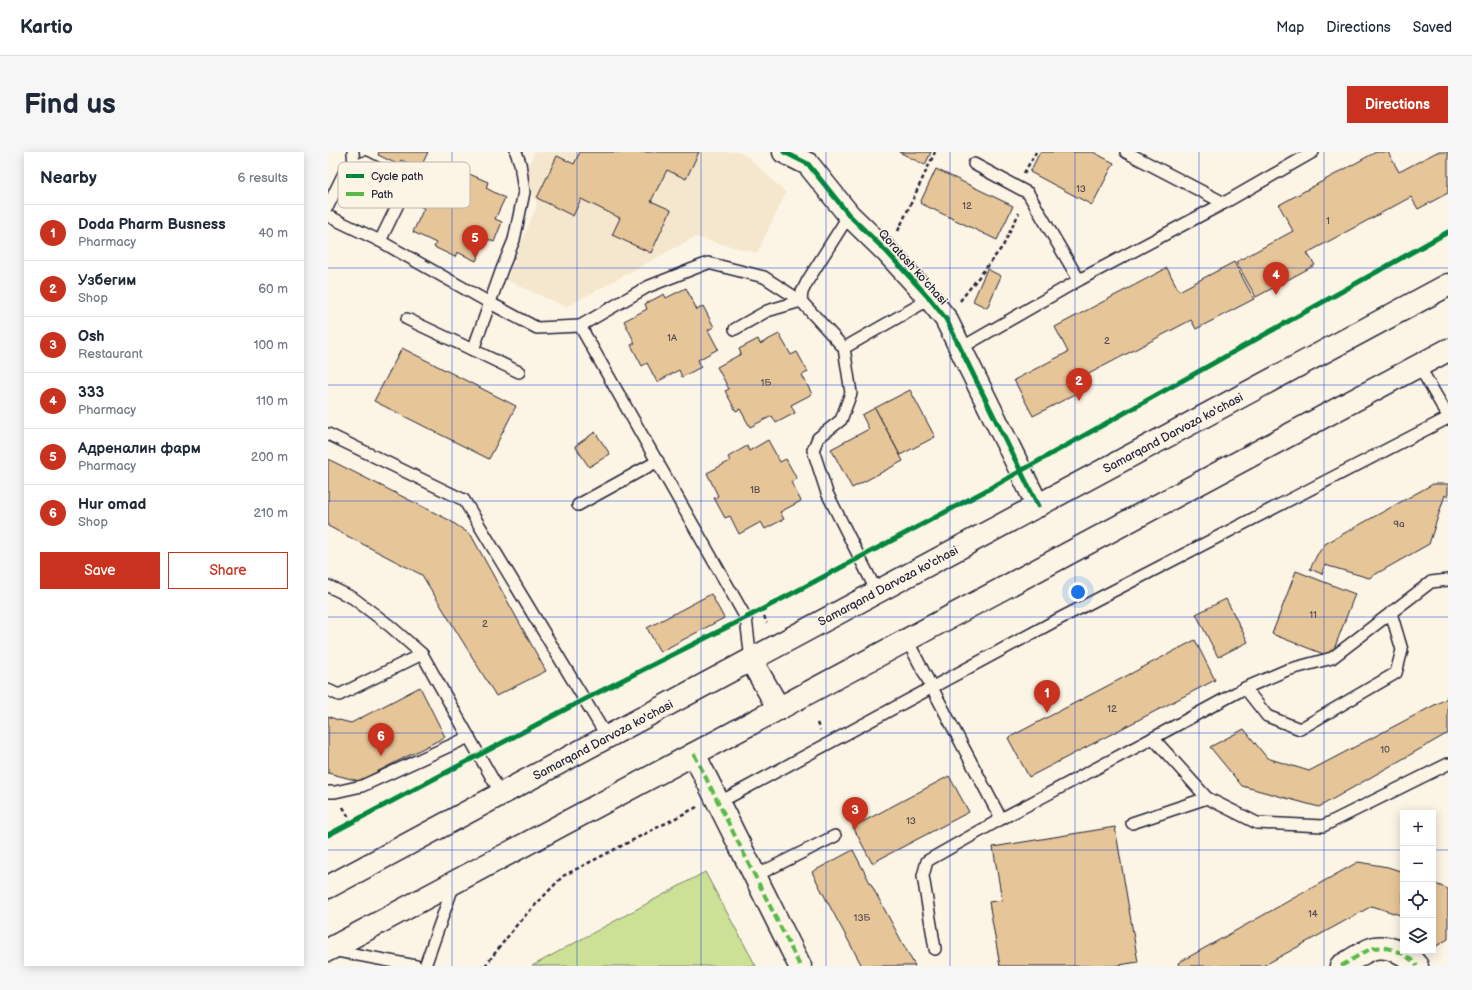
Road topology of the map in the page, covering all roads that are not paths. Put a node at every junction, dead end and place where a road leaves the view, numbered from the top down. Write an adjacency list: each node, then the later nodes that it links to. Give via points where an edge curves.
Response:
1 (353, 152): 6 (lane)
2 (516, 152): 19 (lane, via 524,192 514,240)
3 (784, 152): 12 (main road, Qoratosh ko'chasi, via 808,164)
4 (1126, 152): 9 (lane)
5 (1313, 152): 9 (lane)
6 (354, 162)
7 (974, 164): 15 (lane, via 1028,193)
8 (338, 185): 10 (lane)
9 (1224, 203): 15 (lane)
10 (328, 206)
11 (396, 208): 14 (lane)
12 (849, 214): 17 (main road, Qoratosh ko'chasi); 18 (lane, via 808,280)
13 (328, 216): 14 (lane)
14 (380, 241): 19 (lane)
15 (1079, 280): 24 (lane)
16 (1448, 285): 33 (main road, Samarqand Darvoza ko'chasi)
17 (930, 299): 23 (lane); 24 (main road, Qoratosh ko'chasi, via 946,319)
18 (801, 301): 21 (lane, via 764,277 708,263 647,287); 22 (lane, via 767,312); 23 (lane)
19 (490, 304): 21 (lane, via 537,328); 25 (lane)
20 (407, 319): 25 (lane)
21 (580, 326): 31 (lane)
22 (735, 329)
23 (844, 348): 36 (lane, via 852,393 841,420 818,438 813,450 827,493)
24 (961, 348): 33 (main road, Qoratosh ko'chasi)
25 (473, 350): 28 (lane)
26 (1448, 350): 27 (main road)
27 (1419, 366): 29 (lane); 38 (main road)
28 (519, 372)
29 (1448, 417): 41 (lane, via 1055,621)
30 (328, 434): 46 (lane, via 464,500)
31 (658, 462): 32 (lane); 40 (lane, via 746,618)
32 (578, 505)
33 (1038, 506): 36 (main road, Samarqand Darvoza ko'chasi)
34 (1448, 580): 37 (lane, via 1431,582)
35 (328, 586): 39 (lane, via 353,598)
36 (877, 592): 40 (main road, Samarqand Darvoza ko'chasi)
37 (1391, 613): 42 (lane, via 1332,658 1287,670); 42 (lane, via 1402,650 1396,673 1300,729 1267,716)
38 (907, 640): 41 (lane); 44 (main road)
39 (422, 654): 43 (lane, via 339,695); 45 (lane)
40 (751, 660): 44 (main road); 46 (main road, Samarqand Darvoza ko'chasi)
41 (933, 688): 53 (lane); 54 (lane)
42 (1245, 688): 47 (lane)
43 (328, 690)
44 (779, 709): 48 (main road)
45 (469, 737): 50 (lane, via 362,786); 51 (lane)
46 (608, 737): 51 (main road, Samarqand Darvoza ko'chasi)
47 (1153, 738): 52 (lane); 54 (lane)
48 (694, 754): 53 (main road); 58 (main road)
49 (1448, 764): 52 (lane, via 1323,826 1257,824)
50 (328, 792)
51 (501, 794): 59 (main road, Samarqand Darvoza ko'chasi)
52 (1207, 798): 55 (lane)
53 (717, 800): 57 (main road)
54 (1002, 819): 60 (lane, via 928,861 923,876)
55 (1132, 823)
56 (835, 836): 57 (lane)
57 (755, 876): 64 (main road)
58 (454, 883): 61 (main road); 63 (lane)
59 (328, 887)
60 (934, 949)
61 (328, 950): 62 (lane)
62 (416, 966)
63 (425, 966)
64 (800, 966)
65 (1341, 966): 66 (main road, via 1374,948 1387,948 1400,953)
66 (1417, 966)

